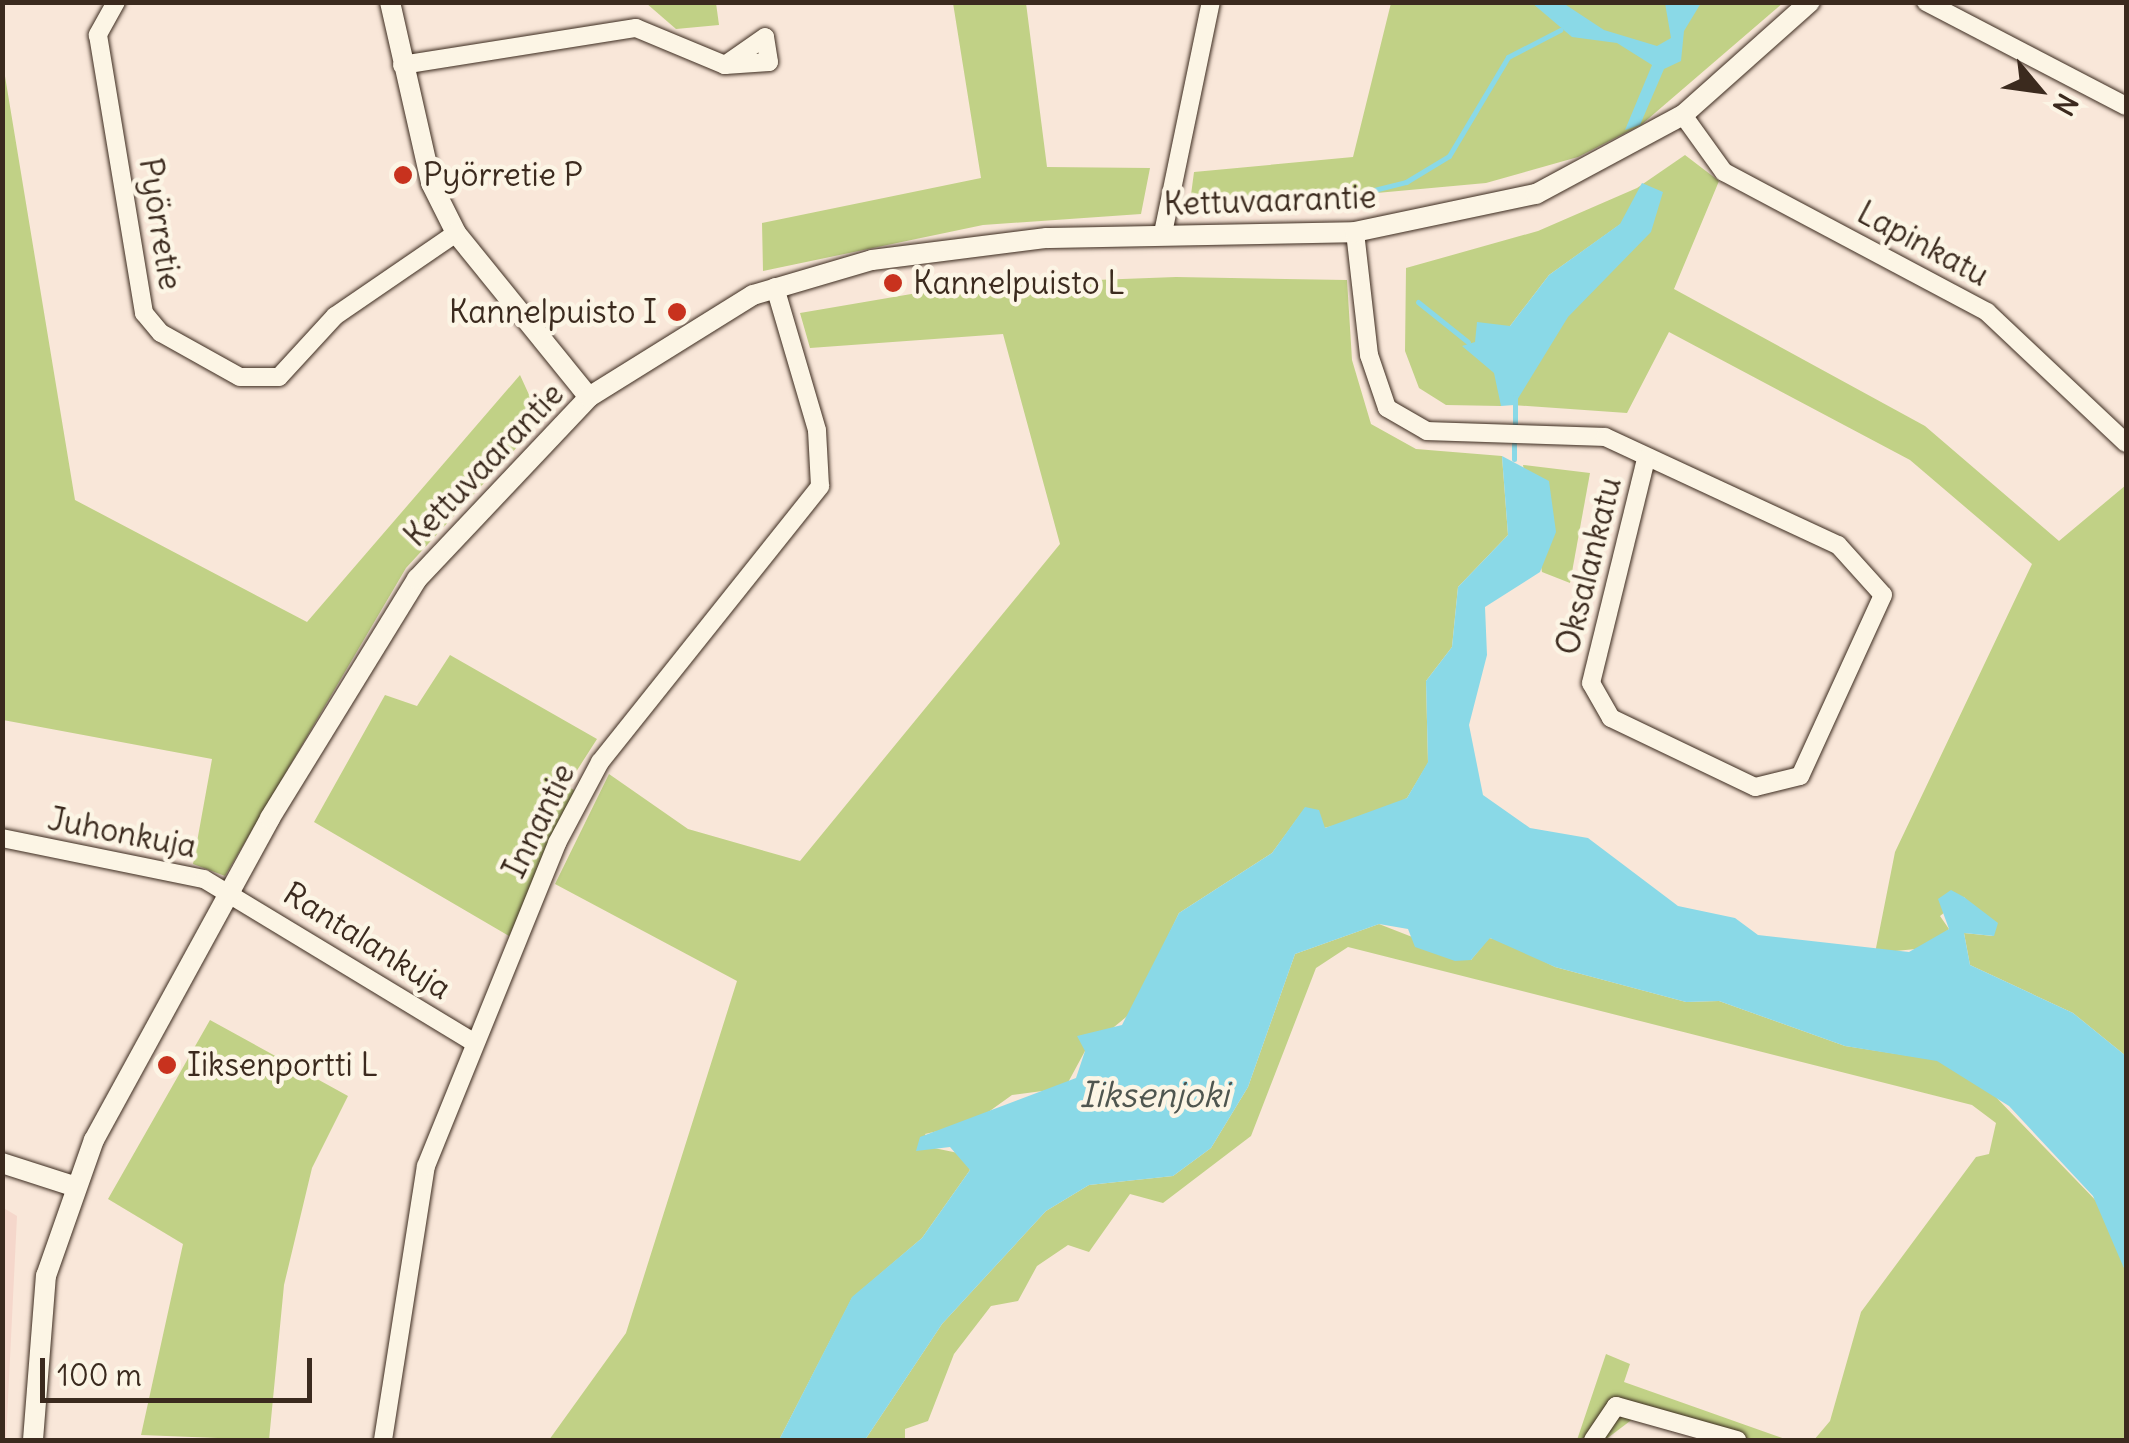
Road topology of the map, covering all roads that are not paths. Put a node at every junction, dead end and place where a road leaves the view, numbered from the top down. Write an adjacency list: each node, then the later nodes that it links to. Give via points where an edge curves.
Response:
1 (116, 2): 11 (street, Pyörretie, via 98,35 144,314 161,333 240,377 280,377 335,316)
2 (390, 2): 6 (street)
3 (1211, 2): 12 (street)
4 (1810, 2): 9 (street, Kettuvaarantie)
5 (1926, 2): 8 (street)
6 (402, 65): 7 (street, via 636,28); 11 (street, via 413,133)
7 (725, 65)
8 (2126, 106)
9 (1683, 116): 10 (street, Kettuvaarantie, via 1536,194); 15 (street, Lapinkatu, via 1724,172 1987,312)
10 (1355, 232): 12 (street, Kettuvaarantie); 16 (street, Oksalankatu, via 1368,355 1387,408 1427,431 1605,436)
11 (456, 233): 14 (street)
12 (1164, 233): 13 (street, Kettuvaarantie, via 944,248)
13 (776, 287): 14 (street, Kettuvaarantie, via 670,339); 19 (street, Innantie, via 817,430 820,486 600,762)
14 (589, 397): 18 (street, Kettuvaarantie, via 417,578)
15 (2126, 443)
16 (1646, 460): 16 (street, Oksalankatu, via 1838,545 1883,595 1800,776 1755,788 1611,718 1591,683)
17 (2, 838): 18 (street, Juhonkuja)
18 (228, 892): 19 (street, Rantalankuja); 21 (street, Kettuvaarantie)
19 (472, 1041): 23 (street, Innantie, via 426,1166)
20 (2, 1163): 21 (street)
21 (72, 1186): 22 (street, Kettuvaarantie, via 46,1276)
22 (33, 1440)
23 (383, 1440)
24 (1593, 1440): 25 (street, via 1616,1406)
25 (1737, 1440)

